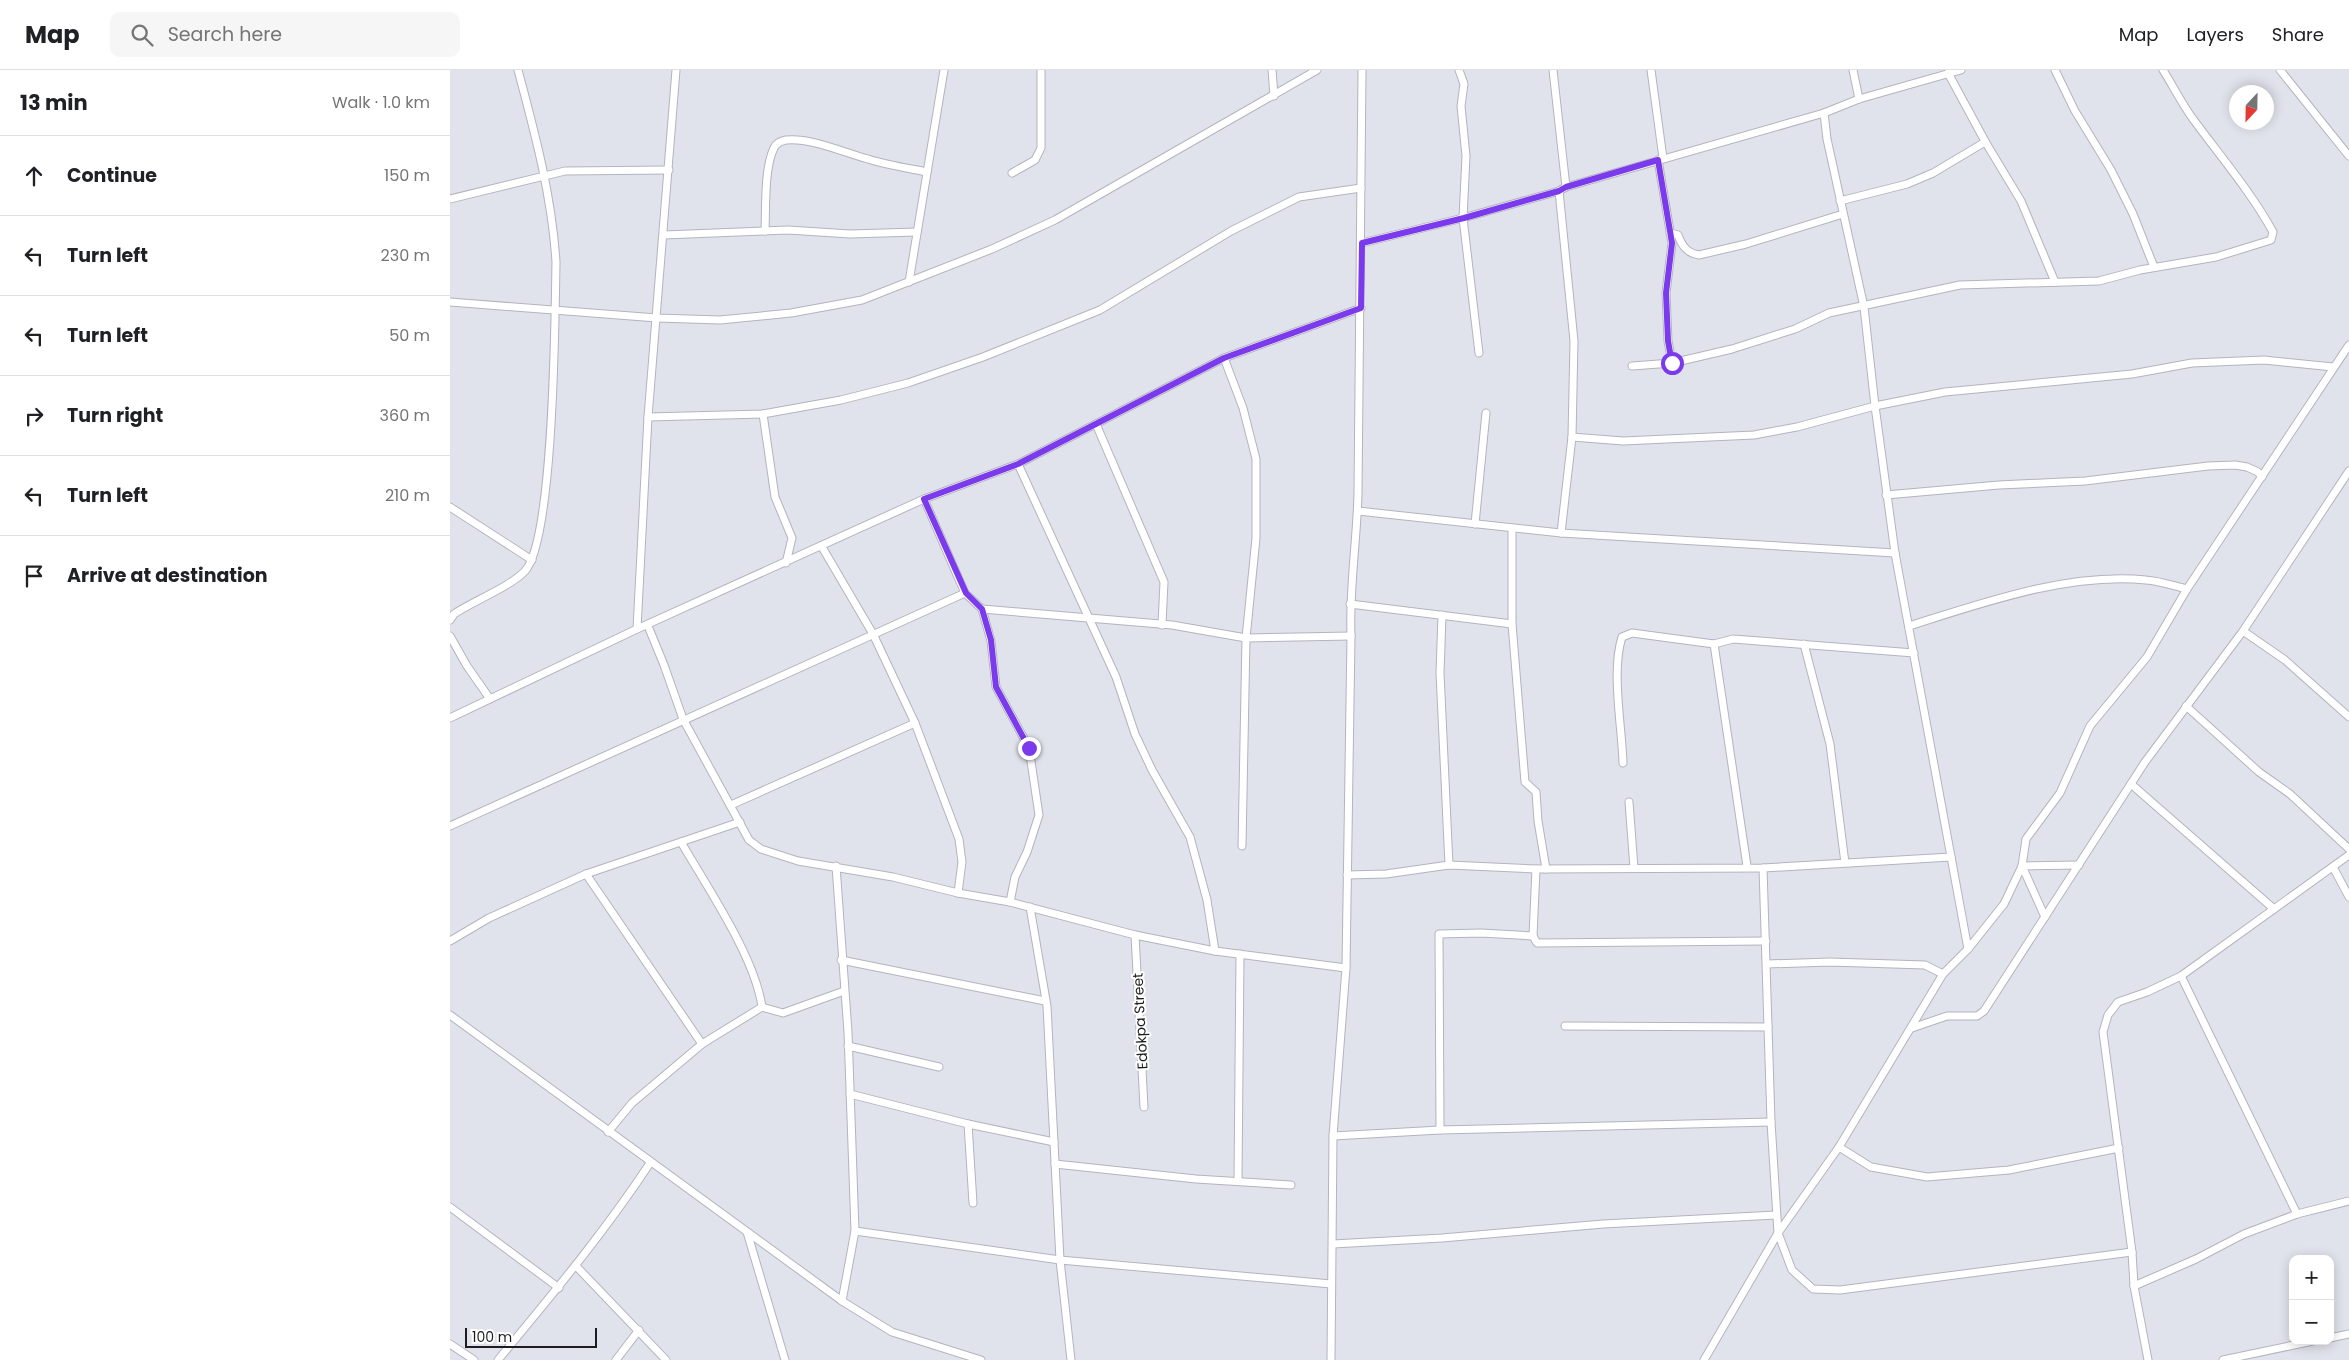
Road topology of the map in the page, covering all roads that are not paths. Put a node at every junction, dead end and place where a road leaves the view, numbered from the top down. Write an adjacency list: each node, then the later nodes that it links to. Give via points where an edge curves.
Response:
1 (518, 70): 26 (street)
2 (676, 70): 23 (street)
3 (944, 70): 24 (street)
4 (1041, 70): 25 (street, via 1041,148 1035,160)
5 (1272, 70): 17 (street)
6 (1317, 70): 17 (street)
7 (1362, 70): 27 (street)
8 (1458, 70): 32 (street, via 1464,84 1461,106 1466,156)
9 (1553, 70): 28 (street)
10 (1651, 70): 22 (street)
11 (1853, 70): 18 (street)
12 (1960, 70): 16 (street)
13 (2055, 70): 38 (street, via 2075,111 2116,179)
14 (2163, 70): 38 (street, via 2192,118 2256,200 2274,236 2271,240 2216,257)
15 (2280, 70): 21 (street)
16 (1948, 73): 18 (street); 20 (street)
17 (1274, 96): 39 (street, via 1055,220)
18 (1859, 99): 19 (street)
19 (1824, 113): 22 (street); 30 (street)
20 (1985, 142): 30 (street, via 1933,173 1907,184); 40 (street, via 2021,201)
21 (2349, 156)
22 (1660, 159): 28 (street); 35 (street)
23 (669, 170): 26 (street, via 565,170); 36 (street)
24 (927, 172): 33 (street, via 870,160 834,148 785,140 774,148 767,181); 34 (street)
25 (1012, 173)
26 (544, 176): 29 (street); 44 (street, via 553,224)
27 (1361, 188): 37 (street); 54 (street, via 1299,197 1231,231 1100,310 983,357 908,383 841,400)
28 (1562, 189): 32 (street); 57 (street, via 1574,341)
29 (450, 199)
30 (1840, 201): 31 (street)
31 (1843, 214): 35 (street, via 1699,256 1691,254 1682,246 1678,235); 42 (street)
32 (1464, 218): 37 (street); 47 (street)
33 (765, 231): 34 (street); 36 (street)
34 (917, 232): 39 (street)
35 (1670, 233): 49 (street, via 1672,243 1666,281 1666,309)
36 (664, 234): 45 (street)
37 (1362, 243): 43 (street)
38 (2154, 268): 40 (street, via 2099,281)
39 (909, 282): 45 (street, via 862,300 791,314 720,320)
40 (2055, 282): 42 (street, via 1960,285)
41 (450, 302): 44 (street)
42 (1864, 307): 49 (street, via 1829,313 1795,329); 52 (street)
43 (1361, 308): 48 (street); 64 (street)
44 (555, 310): 45 (street); 70 (street, via 544,508)
45 (657, 318): 55 (street)
46 (2349, 345): 51 (street)
47 (1478, 353)
48 (1224, 358): 56 (street); 88 (street, via 1243,408 1256,459 1256,538)
49 (1672, 363): 50 (street)
50 (1632, 366)
51 (2333, 367): 52 (street, via 2264,360 2192,363 2132,374 1945,392); 60 (street)
52 (1875, 406): 57 (street, via 1754,435 1623,442); 61 (street)
53 (1486, 413): 65 (street)
54 (763, 414): 55 (street); 71 (street, via 775,497 792,538)
55 (648, 417): 83 (street)
56 (1096, 424): 58 (street); 79 (street, via 1164,582)
57 (1572, 437): 67 (street)
58 (1018, 464): 62 (street); 77 (street)
59 (2349, 471): 84 (street)
60 (2262, 477): 61 (street, via 2258,472 2235,465 2208,466 2085,481); 72 (street)
61 (1886, 495): 69 (street)
62 (924, 499): 68 (street); 73 (street)
63 (450, 507): 70 (street)
64 (1358, 511): 65 (street); 74 (street)
65 (1475, 524): 66 (street)
66 (1512, 528): 67 (street); 80 (street)
67 (1561, 533): 69 (street)
68 (822, 547): 71 (street); 85 (street)
69 (1895, 552): 82 (street)
70 (532, 560): 78 (street, via 514,580 459,610)
71 (786, 563): 81 (street)
72 (2187, 590): 82 (street, via 2147,580 2074,582 2012,594); 114 (street, via 2148,657 2090,726 2060,793 2026,839)
73 (966, 593): 75 (street); 85 (street)
74 (1350, 604): 76 (street); 87 (street)
75 (982, 609): 77 (street); 124 (street, via 991,640 996,687 1029,748 1039,800 1039,815 1015,877)
76 (1442, 615): 80 (street); 110 (street, via 1440,673)
77 (1087, 618): 79 (street); 133 (street, via 1116,677 1135,734 1190,837 1207,900)
78 (450, 620)
79 (1162, 624): 88 (street)
80 (1512, 624): 119 (street, via 1525,782 1536,792)
81 (648, 626): 83 (street); 96 (street)
82 (1909, 626): 91 (street)
83 (637, 629): 92 (street)
84 (2243, 631): 93 (street); 94 (street, via 2285,660)
85 (873, 634): 96 (street); 97 (street)
86 (450, 636): 92 (street)
87 (1351, 636): 88 (street); 121 (street)
88 (1246, 638): 105 (street)
89 (1714, 644): 90 (street, via 1733,639); 98 (street, via 1632,633 1622,638 1617,676); 113 (street)
90 (1804, 644): 91 (street); 109 (street, via 1830,744)
91 (1914, 653): 108 (street)
92 (490, 699): 95 (street)
93 (2186, 706): 99 (street); 106 (street)
94 (2349, 717)
95 (450, 718)
96 (683, 719): 101 (street); 103 (street)
97 (914, 723): 101 (street); 122 (street, via 959,839 962,862)
98 (1623, 763)
99 (2131, 784): 111 (street); 126 (street)
100 (1629, 802): 116 (street)
101 (731, 805): 102 (street)
102 (740, 822): 104 (street); 112 (street, via 749,840 761,849 798,861)
103 (450, 826)
104 (682, 842): 120 (street); 142 (street, via 759,986)
105 (1242, 846)
106 (2349, 849)
107 (2349, 855): 115 (street)
108 (1951, 857): 109 (street); 132 (street)
109 (1845, 863): 117 (street)
110 (1449, 865): 118 (street); 121 (street, via 1386,874)
111 (2079, 865): 114 (street); 127 (street)
112 (836, 866): 122 (street); 135 (street)
113 (1748, 866): 116 (street); 117 (street)
114 (2022, 866): 127 (street); 132 (street, via 2004,904)
115 (2333, 867): 123 (street); 126 (street)
116 (1634, 868): 119 (street)
117 (1763, 868): 131 (street)
118 (1536, 869): 119 (street); 129 (street)
119 (1546, 869)
120 (586, 874): 130 (street, via 489,918); 147 (street)
121 (1346, 875): 137 (street)
122 (958, 893): 124 (street)
123 (2349, 897)
124 (1010, 902): 125 (street)
125 (1030, 907): 128 (street); 141 (street)
126 (2274, 909): 139 (street)
127 (2045, 917): 146 (street, via 1984,1011 1977,1016 1948,1016)
128 (1135, 935): 133 (street); 151 (street, Edokpa Street)
129 (1533, 936): 131 (street, via 1537,943); 154 (street, via 1439,934)
130 (450, 941)
131 (1766, 942): 136 (street)
132 (1968, 949): 138 (street)
133 (1215, 950): 134 (street)
134 (1240, 954): 137 (street); 162 (street)
135 (841, 960): 140 (street); 141 (street)
136 (1767, 964): 138 (street, via 1925,965); 145 (street)
137 (1346, 968): 156 (street)
138 (1943, 974): 146 (street)
139 (2181, 976): 159 (street, via 2118,1002 2108,1015 2103,1032); 167 (street)
140 (844, 991): 142 (street, via 783,1013); 148 (street)
141 (1045, 1001): 157 (street)
142 (762, 1007): 147 (street)
143 (450, 1015): 155 (street)
144 (1564, 1026): 145 (street)
145 (1768, 1027): 152 (street)
146 (1912, 1028): 158 (street)
147 (702, 1044): 155 (street, via 632,1103)
148 (848, 1046): 149 (street); 150 (street)
149 (939, 1066)
150 (850, 1094): 153 (street); 169 (street)
151 (1144, 1107)
152 (1770, 1122): 154 (street); 168 (street)
153 (968, 1124): 157 (street); 165 (street)
154 (1440, 1130): 156 (street)
155 (608, 1132): 160 (street)
156 (1333, 1136): 172 (street)
157 (1054, 1142): 161 (street)
158 (1839, 1147): 159 (street, via 1871,1167 1927,1177 2009,1170); 171 (street)
159 (2119, 1148): 173 (street)
160 (650, 1163): 170 (street); 175 (street)
161 (1055, 1164): 162 (street); 174 (street)
162 (1238, 1181): 163 (street)
163 (1291, 1185)
164 (2349, 1201): 167 (street)
165 (973, 1203)
166 (450, 1207): 178 (street)
167 (2297, 1214): 177 (street, via 2244,1234)
168 (1776, 1215): 171 (street); 172 (street)
169 (855, 1231): 174 (street); 179 (street)
170 (747, 1232): 179 (street); 189 (street)
171 (1778, 1233): 173 (street, via 1792,1270 1813,1289 1840,1290); 193 (street)
172 (1333, 1244): 176 (street)
173 (2132, 1252): 177 (street)
174 (1060, 1260): 176 (street); 191 (street)
175 (576, 1266): 178 (street); 180 (street)
176 (1331, 1284): 192 (street)
177 (2134, 1286): 194 (street)
178 (558, 1288): 186 (street)
179 (842, 1302): 190 (street, via 892,1332)
180 (640, 1330): 187 (street); 188 (street)
181 (2349, 1334): 182 (street)
182 (2334, 1337)
183 (450, 1344): 185 (street)
184 (2294, 1345): 195 (street)
185 (474, 1360)
186 (498, 1360)
187 (616, 1360)
188 (666, 1360)
189 (785, 1360)
190 (981, 1360)
191 (1071, 1360)
192 (1331, 1360)
193 (1704, 1360)
194 (2148, 1360)
195 (2223, 1360)

